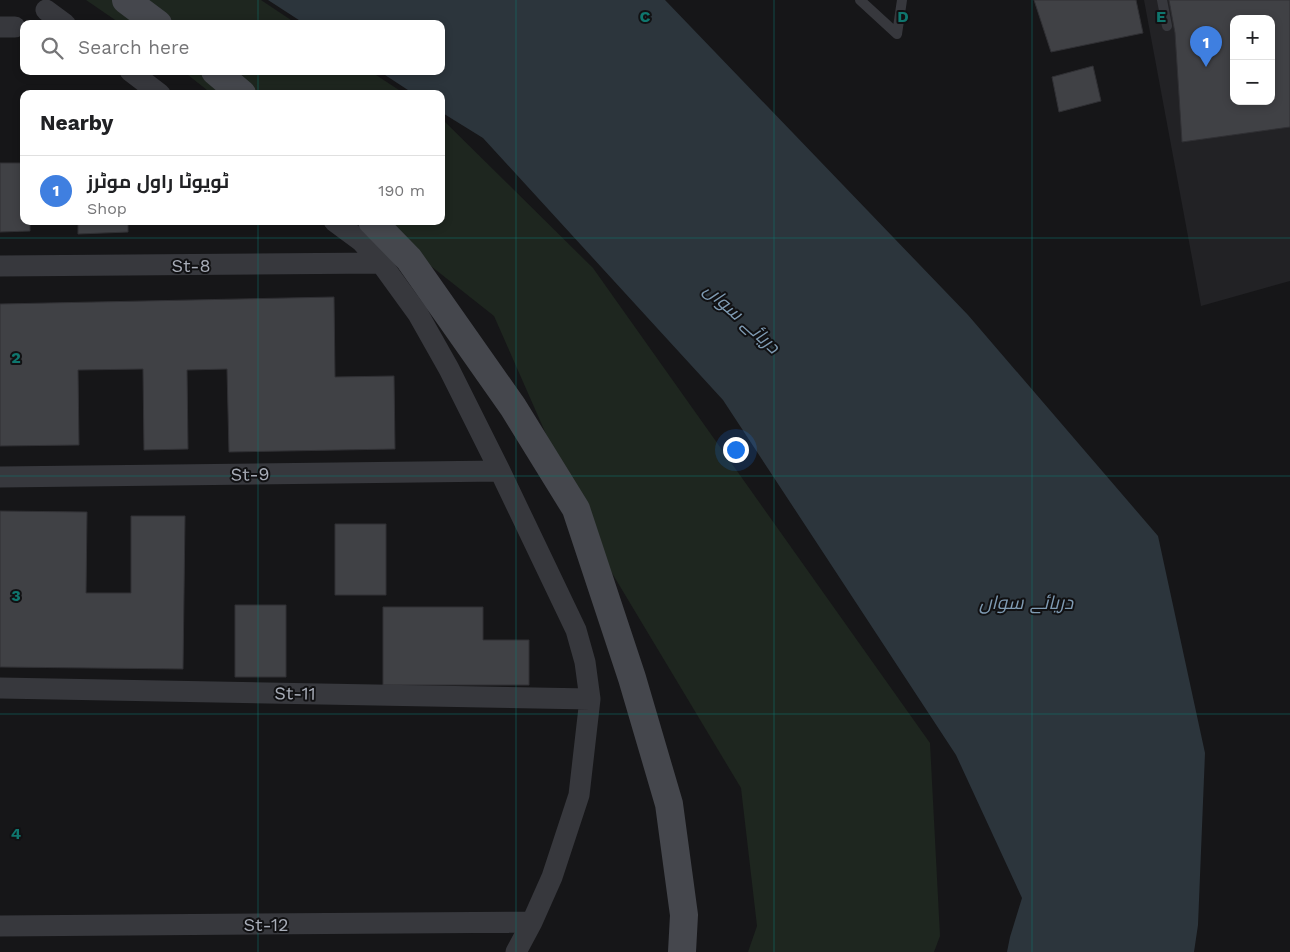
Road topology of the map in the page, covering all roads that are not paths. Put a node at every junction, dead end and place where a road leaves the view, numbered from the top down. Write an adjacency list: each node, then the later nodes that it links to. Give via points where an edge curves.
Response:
1 (126, 0): 7 (main road)
2 (860, 0): 3 (lane, via 897,34)
3 (902, 0)
4 (1162, 0): 8 (lane)
5 (46, 10): 6 (street)
6 (60, 20)
7 (153, 20)
8 (1167, 26)
9 (135, 75): 11 (street)
10 (220, 75): 12 (main road)
11 (155, 90)
12 (237, 90)
13 (339, 225): 15 (street, via 361,241)
14 (376, 225): 24 (main road, via 409,259 513,407 576,509 632,678 669,804 684,915)
15 (381, 263): 16 (street, St-8); 17 (street, via 418,314)
16 (0, 266)
17 (500, 471): 18 (street, St-9); 20 (street, via 576,630)
18 (0, 477)
19 (0, 688): 20 (street, St-11)
20 (590, 699): 21 (street, via 578,795 552,877)
21 (532, 922): 22 (street, St-12); 23 (street)
22 (0, 926)
23 (516, 952)
24 (682, 952)

